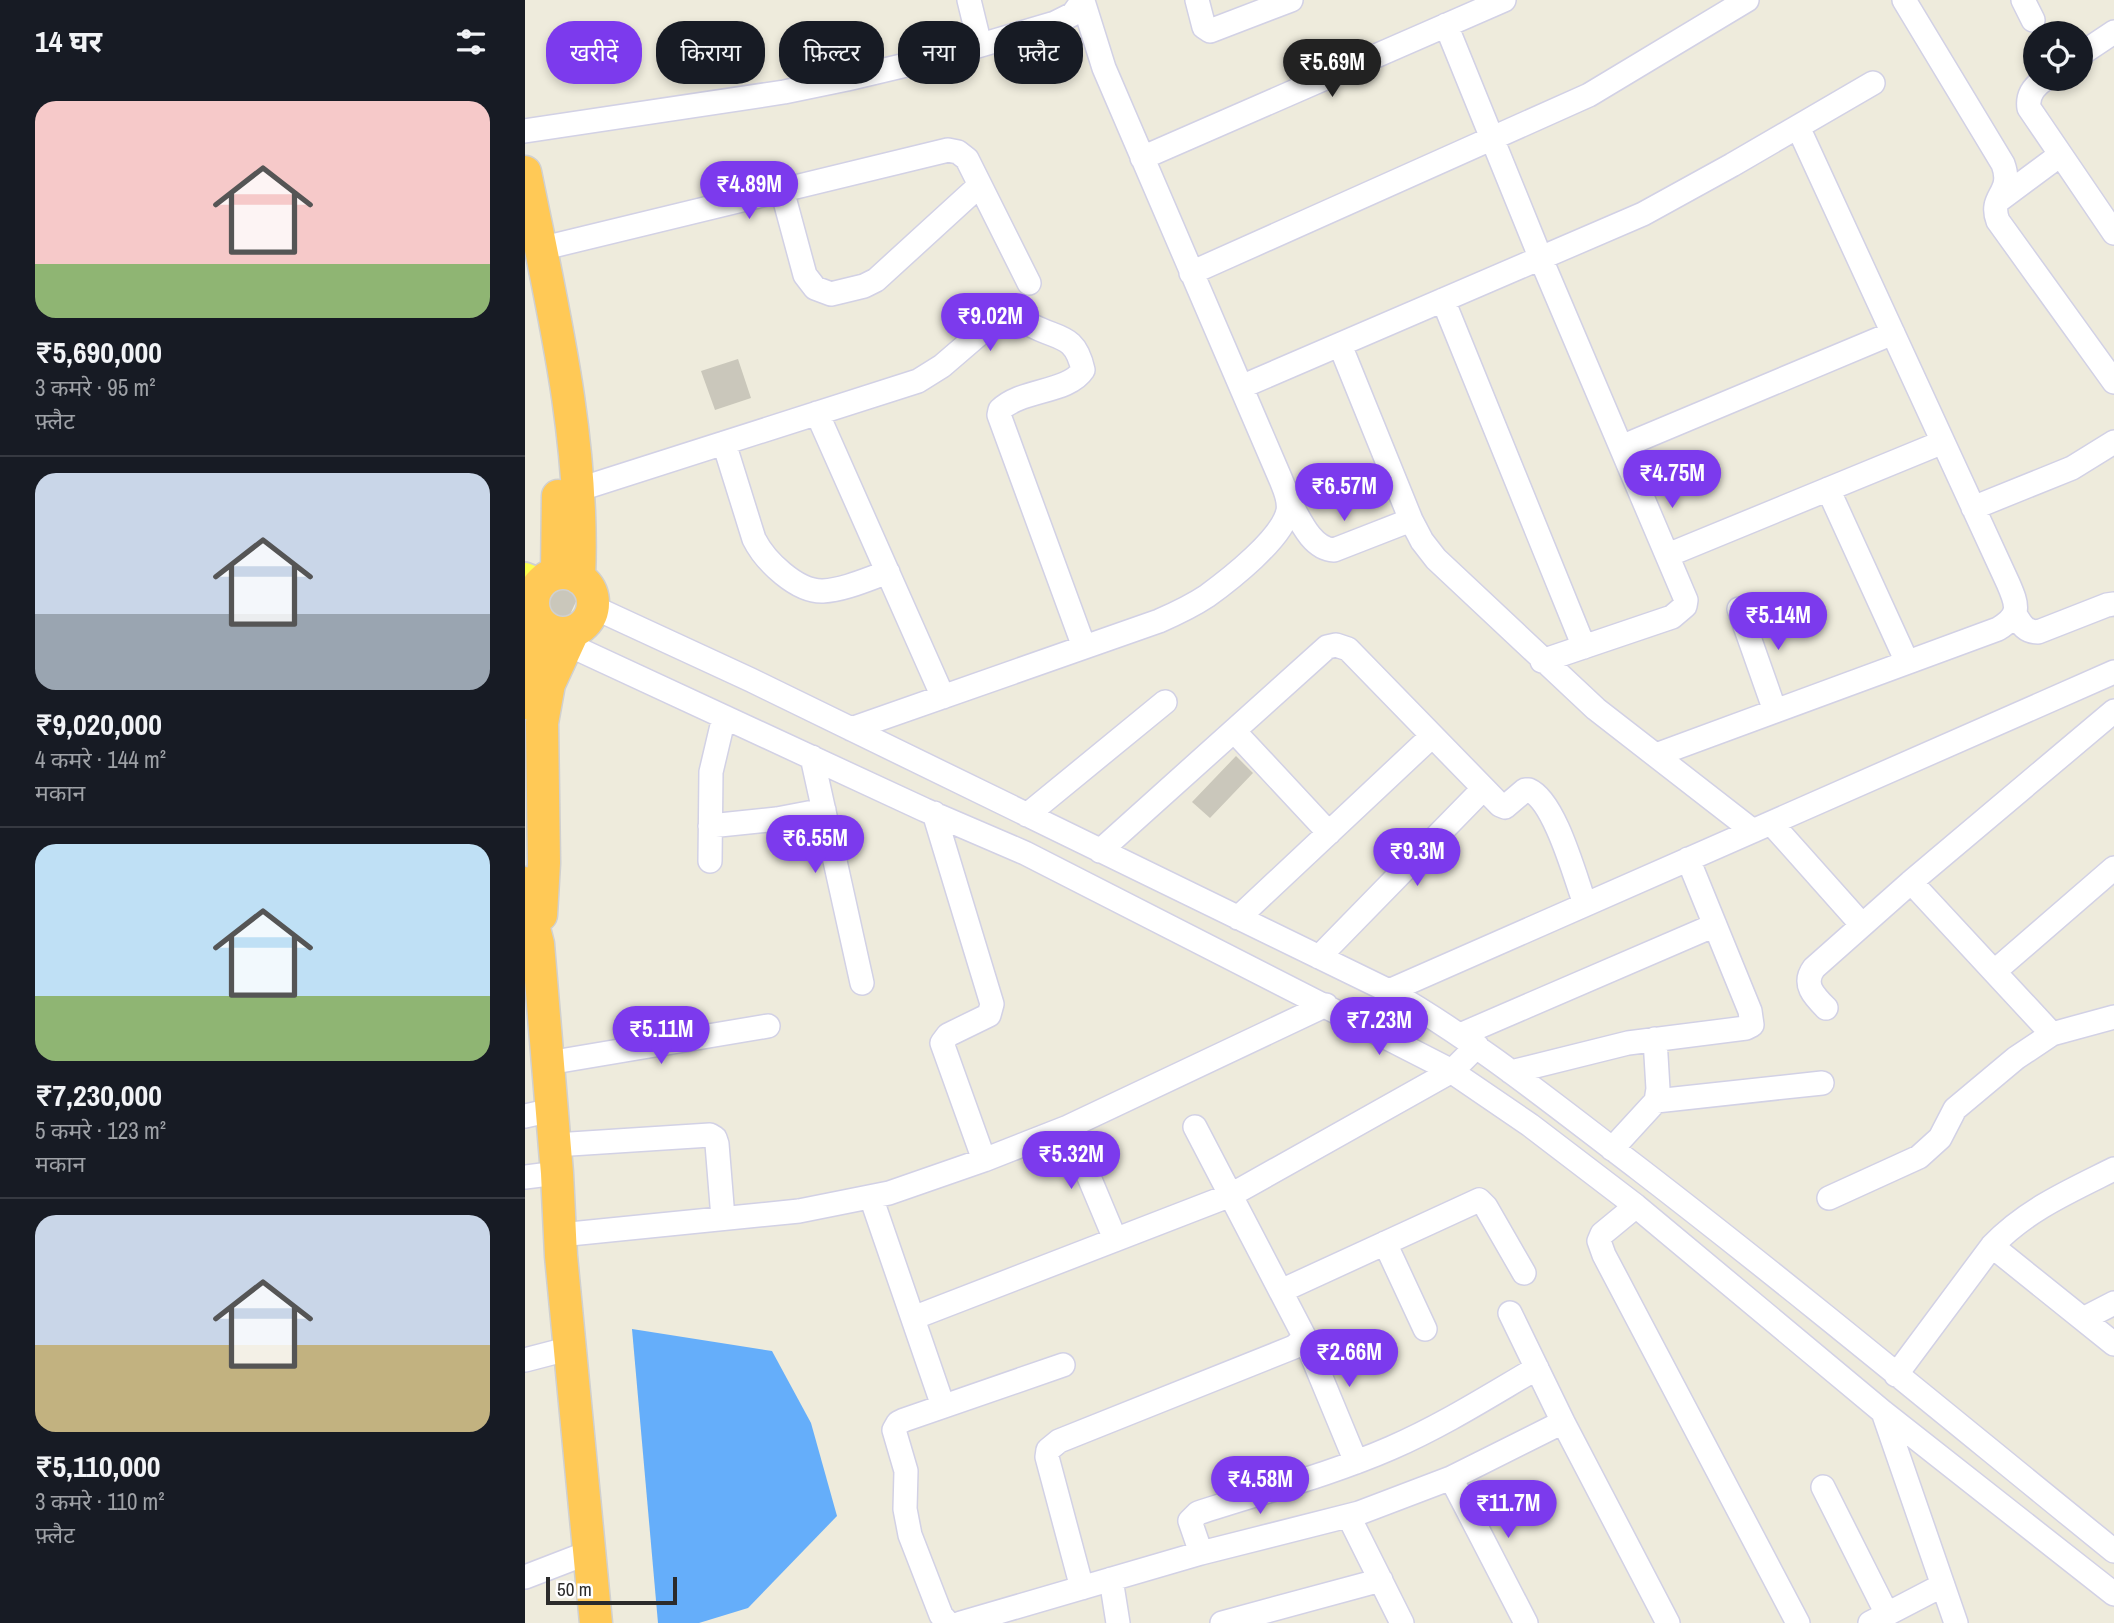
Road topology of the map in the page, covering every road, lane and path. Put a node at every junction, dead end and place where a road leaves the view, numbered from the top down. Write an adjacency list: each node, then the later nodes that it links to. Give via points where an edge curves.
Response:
1 (969, 0): 9 (street)
2 (1083, 0): 11 (street, via 1073,14 1055,23); 20 (street, via 1104,68)
3 (1197, 0): 4 (street, via 1204,27 1210,31)
4 (1291, 0)
5 (1504, 0): 8 (street)
6 (1747, 0): 18 (street, via 1589,95)
7 (1904, 0): 24 (street, via 2003,164 2006,186)
8 (1453, 15): 18 (street); 20 (street)
9 (974, 21)
10 (2114, 32): 12 (street)
11 (980, 45)
12 (2093, 46)
13 (898, 68): 17 (street, via 784,92)
14 (1873, 83): 16 (street)
15 (2032, 91): 19 (street, via 2029,108)
16 (1798, 127): 27 (street, via 1643,214); 31 (street)
17 (525, 131)
18 (1494, 139): 27 (street); 28 (street)
19 (2060, 155): 24 (street); 25 (street)
20 (1142, 158): 28 (street)
21 (525, 172): 26 (highway)
22 (980, 185): 23 (street, via 967,159 948,150); 23 (street, via 876,280 831,294 815,288 805,275); 29 (street)
23 (782, 190): 26 (street)
24 (1997, 202): 33 (street, via 1998,221)
25 (2114, 233)
26 (533, 254): 41 (highway, via 569,398); 47 (highway, via 557,443)
27 (1541, 258): 30 (street); 39 (street)
28 (1191, 273): 34 (street)
29 (1028, 283)
30 (1443, 300): 32 (street); 53 (street)
31 (1893, 333): 36 (street); 39 (street)
32 (1340, 345): 34 (street); 44 (street)
33 (2114, 382)
34 (1241, 387): 42 (street)
35 (817, 413): 38 (street); 46 (street); 54 (street, via 918,381 1010,309 1028,323 1069,341 1078,352 1080,375 1012,401 999,415)
36 (1943, 442): 40 (street); 43 (street)
37 (2114, 442): 43 (street, via 2071,468)
38 (724, 443): 41 (street); 46 (street, via 754,540 775,567 818,591)
39 (1622, 447): 45 (street)
40 (1828, 489): 45 (street); 56 (street)
41 (577, 490): 47 (highway, via 580,545)
42 (1287, 497): 44 (street, via 1314,542 1324,550); 54 (street, via 1288,512 1272,539 1206,596 1159,621)
43 (1973, 508): 51 (street, via 2016,601)
44 (1411, 520): 55 (street, via 1436,559)
45 (1668, 555): 53 (street, via 1685,606)
46 (888, 572): 58 (street)
47 (543, 592): 49 (highway, via 587,585); 52 (highway, via 550,632); 60 (highway)
48 (2114, 604): 51 (street, via 2038,632 2030,632)
49 (593, 607): 52 (highway); 64 (street)
50 (1739, 609): 61 (street)
51 (2015, 614): 56 (street, via 1998,629)
52 (570, 638): 63 (street); 86 (highway, via 549,684 542,723 544,863)
53 (1584, 647): 55 (street)
54 (1084, 648): 58 (street)
55 (1542, 661): 67 (street)
56 (1907, 662): 61 (street)
57 (2114, 672): 74 (street)
58 (943, 697): 64 (street)
59 (1165, 702): 72 (street)
60 (525, 703)
61 (1776, 711): 67 (street)
62 (2114, 711): 80 (street)
63 (724, 717): 68 (street); 73 (street, via 711,772)
64 (851, 729): 72 (street)
65 (1234, 731): 66 (street, via 1327,647 1336,645 1348,649); 75 (street); 78 (street)
66 (1432, 736): 69 (street); 75 (street)
67 (1656, 755): 74 (street)
68 (812, 757): 70 (street); 71 (street)
69 (1483, 789): 82 (street, via 1505,807 1525,790 1534,791 1544,802); 88 (street)
70 (824, 810): 73 (street); 90 (street)
71 (934, 813): 78 (street, via 989,836); 108 (street, via 992,1004 989,1015 948,1035 942,1043)
72 (1027, 815): 78 (street)
73 (710, 825): 77 (street)
74 (1762, 827): 76 (street); 85 (street)
75 (1329, 833): 83 (street)
76 (1688, 859): 82 (street); 84 (street)
77 (710, 861)
78 (1090, 862): 83 (street); 87 (street)
79 (2113, 871): 89 (street)
80 (1911, 882): 85 (street); 89 (street)
81 (525, 883): 86 (highway)
82 (1585, 904): 91 (street)
83 (1238, 918): 87 (street)
84 (1715, 925): 97 (street, via 1752,1025); 98 (street)
85 (1862, 925): 93 (street, via 1809,975 1809,987)
86 (538, 944): 99 (highway)
87 (1263, 952): 88 (street); 92 (street)
88 (1319, 957): 91 (street)
89 (1995, 971): 96 (street)
90 (862, 983)
91 (1389, 991): 98 (street)
92 (1326, 1005): 98 (street); 104 (street)
93 (1826, 1008)
94 (2114, 1017): 96 (street)
95 (768, 1026): 99 (street)
96 (2052, 1034): 113 (street, via 2015,1058 1955,1109 1940,1138 1919,1157)
97 (1655, 1039): 100 (street); 102 (street)
98 (1464, 1054): 100 (street); 111 (street); 114 (street, via 1530,1125)
99 (548, 1063): 103 (highway)
100 (1511, 1072): 106 (street)
101 (1822, 1083): 102 (street)
102 (1656, 1101): 106 (street)
103 (538, 1113): 107 (highway)
104 (1068, 1127): 108 (street); 117 (street)
105 (1195, 1127): 111 (street)
106 (1612, 1149): 133 (street)
107 (556, 1159): 110 (street); 115 (street, via 710,1135 717,1144); 116 (highway)
108 (984, 1160): 112 (street)
109 (2114, 1169): 119 (street, via 2052,1200)
110 (525, 1177)
111 (1231, 1195): 117 (street); 121 (street)
112 (871, 1196): 115 (street, via 799,1211); 124 (street)
113 (1829, 1198)
114 (1636, 1206): 135 (street); 159 (street, via 1602,1234 1599,1241 1604,1255)
115 (723, 1219): 116 (street)
116 (560, 1236): 129 (highway)
117 (1115, 1239): 124 (street)
118 (1385, 1243): 120 (street, via 1479,1200); 121 (street); 126 (street)
119 (1992, 1247): 125 (street); 133 (street)
120 (1524, 1273)
121 (1280, 1291): 127 (street)
122 (2114, 1303): 125 (street)
123 (1510, 1313): 132 (street)
124 (913, 1318): 134 (street)
125 (2083, 1319): 128 (street)
126 (1425, 1329)
127 (1303, 1334): 137 (street); 149 (street, via 1294,1347 1059,1441 1048,1450)
128 (2114, 1344)
129 (571, 1348): 130 (street); 143 (highway)
130 (525, 1360)
131 (1063, 1365): 134 (street)
132 (1537, 1368): 136 (street); 137 (street, via 1433,1428)
133 (1896, 1375): 141 (street)
134 (943, 1406): 153 (street, via 904,1420 894,1430 907,1471 905,1509 910,1535)
135 (1883, 1412): 141 (street); 148 (street)
136 (1563, 1422): 138 (street); 158 (street)
137 (1356, 1462): 144 (street, via 1198,1513 1190,1521)
138 (1451, 1478): 140 (street); 157 (street)
139 (1823, 1487): 151 (street)
140 (1349, 1517): 144 (street); 147 (street)
141 (2054, 1523): 142 (street); 150 (street)
142 (2114, 1551)
143 (590, 1552): 145 (street); 152 (highway)
144 (1201, 1553): 146 (street)
145 (525, 1577)
146 (1111, 1579): 149 (street); 154 (street)
147 (1381, 1580): 155 (street); 156 (street)
148 (1943, 1585): 151 (street); 160 (street)
149 (1081, 1588): 153 (street)
150 (2114, 1594)
151 (1892, 1617)
152 (596, 1623)
153 (950, 1623)
154 (1118, 1623)
155 (1222, 1623)
156 (1402, 1623)
157 (1526, 1623)
158 (1668, 1623)
159 (1798, 1623)
160 (1956, 1623)

